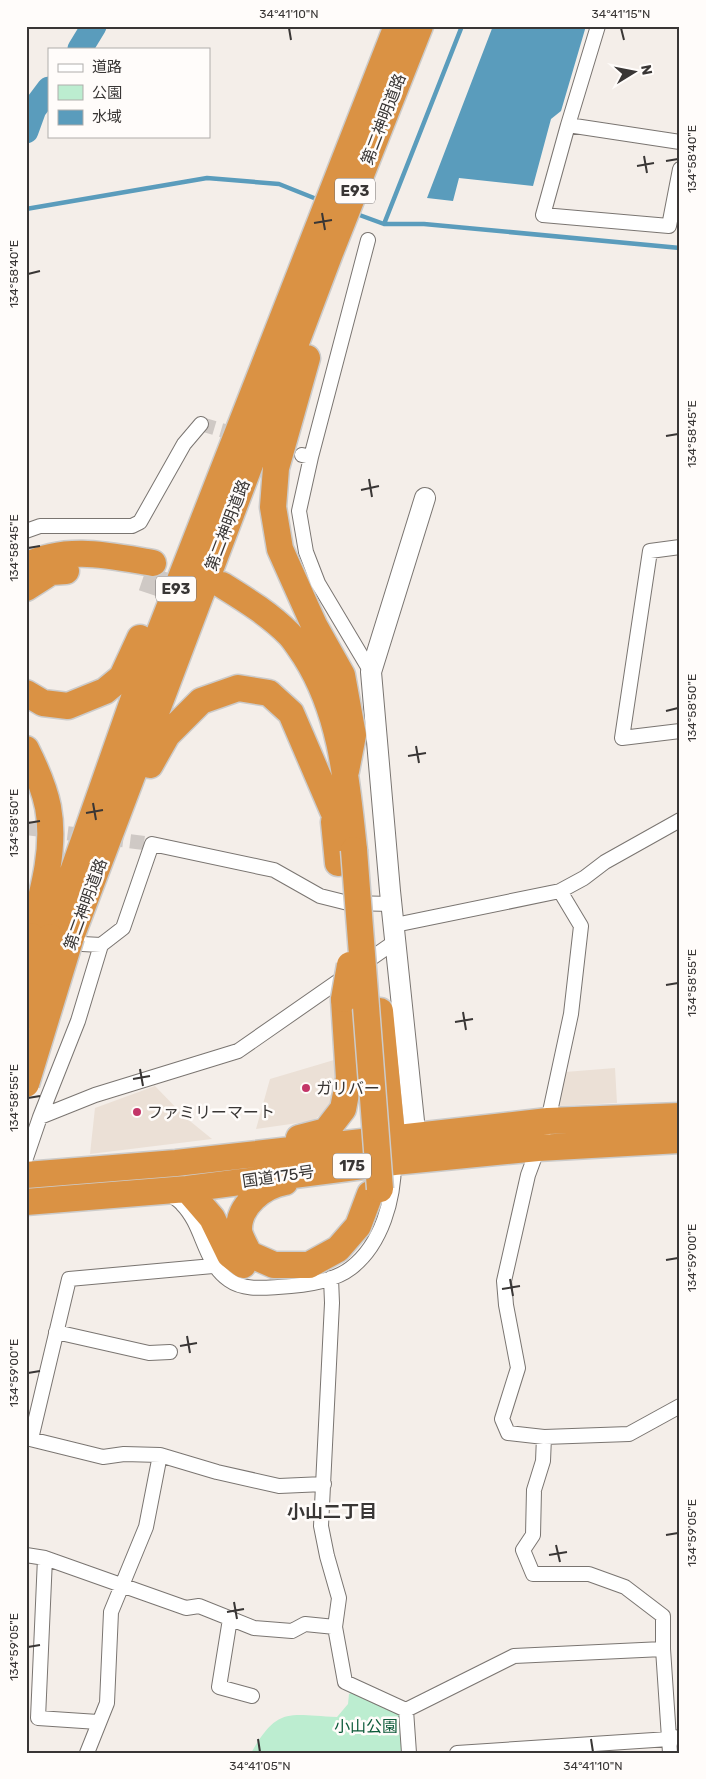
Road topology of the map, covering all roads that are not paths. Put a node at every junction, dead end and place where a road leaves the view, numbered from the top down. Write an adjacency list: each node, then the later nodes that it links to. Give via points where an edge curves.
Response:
1 (397, 26): 5 (highway, 第二神明道路 / E93)
2 (420, 26): 5 (highway, 第二神明道路 / E93)
3 (598, 26): 4 (street)
4 (568, 125): 6 (street); 7 (street, via 543,215 669,226)
5 (369, 127): 9 (highway, 第二神明道路 / E93); 9 (highway, 第二神明道路 / E93, via 367,161)
6 (680, 142)
7 (680, 169)
8 (368, 240): 17 (street, via 307,456 299,511 306,552 318,583)
9 (327, 251): 12 (highway, 第二神明道路 / E93); 21 (highway, via 324,310 304,365 279,459 273,507 280,549 314,625 342,675 354,735); 22 (highway, 第二神明道路 / E93)
10 (201, 424): 13 (street, via 184,444 140,522 132,526 40,526)
11 (425, 498): 17 (street)
12 (205, 513): 18 (highway, via 177,550 122,677 105,691 68,706 43,703); 29 (highway, 第二神明道路 / E93)
13 (26, 531)
14 (680, 547): 19 (street, via 650,551 622,738)
15 (26, 566): 16 (highway, via 40,559 71,554 100,555 148,570 51,572)
16 (26, 588)
17 (371, 672): 27 (street)
18 (26, 693)
19 (680, 731)
20 (26, 749): 29 (highway, via 48,808 49,848)
21 (346, 771): 23 (highway, via 320,679 291,636 260,608 218,593 290,659 308,690 322,730 331,771); 25 (highway)
22 (126, 794): 23 (highway, via 144,776 167,735 201,701 238,688 268,693 291,713); 29 (highway, 第二神明道路 / E93)
23 (333, 811): 25 (highway)
24 (680, 820): 26 (street)
25 (346, 857): 31 (highway)
26 (560, 891): 28 (street); 36 (street, via 581,926 571,1014)
27 (392, 904): 28 (street); 30 (street, via 348,903 320,896 274,870 152,844 123,928)
28 (395, 933): 35 (street, via 238,1052 95,1095); 39 (street)
29 (41, 941): 30 (street); 32 (highway, 第二神明道路 / E93, bridge); 33 (highway, 第二神明道路 / E93, bridge)
30 (101, 945): 35 (street, via 78,1021)
31 (356, 954): 39 (highway, via 380,1011); 40 (highway, bridge, via 344,999 349,1078 343,1109 326,1131 302,1137); 45 (highway, bridge)
32 (26, 1016)
33 (26, 1084)
34 (680, 1116): 36 (highway, 国道175号 / 175)
35 (40, 1117): 41 (street)
36 (548, 1120): 38 (street); 39 (highway, 国道175号 / 175)
37 (680, 1140): 38 (highway, 国道175号 / 175)
38 (538, 1148): 39 (highway, 国道175号 / 175); 52 (street, via 528,1175 504,1281 518,1368 502,1418 508,1432)
39 (405, 1149): 40 (highway, 国道175号 / 175); 42 (highway, 国道175号 / 175); 48 (street, via 382,1227 351,1268)
40 (271, 1151): 43 (highway, 国道175号 / 175, via 176,1163)
41 (26, 1158)
42 (354, 1166): 44 (highway, 国道175号 / 175); 45 (highway, via 328,1175 281,1183 260,1192 242,1212 238,1230 249,1254 274,1265 309,1265 344,1243 358,1226)
43 (26, 1175)
44 (174, 1189): 45 (highway, via 212,1218 230,1255 259,1276 288,1278 311,1276 334,1268 353,1254 376,1215); 46 (highway, 国道175号 / 175); 47 (street, via 199,1230)
45 (375, 1192)
46 (26, 1202)
47 (213, 1266): 48 (street, via 231,1282 251,1288 287,1287); 49 (street, via 69,1279)
48 (331, 1278): 55 (street)
49 (56, 1332): 50 (street, via 150,1353); 53 (street)
50 (170, 1352)
51 (680, 1406): 52 (street, via 630,1434)
52 (544, 1437): 61 (street, via 543,1460 534,1490 533,1534 523,1550 533,1574 589,1574 625,1587 663,1616)
53 (28, 1439): 54 (street, via 103,1457)
54 (160, 1455): 55 (street, via 279,1486); 58 (street, via 146,1527)
55 (324, 1484): 60 (street, via 321,1526 339,1598)
56 (26, 1555): 57 (street)
57 (45, 1558): 58 (street); 64 (street, via 38,1718)
58 (123, 1584): 59 (street, via 186,1608 199,1606); 64 (street, via 112,1612 106,1703)
59 (230, 1619): 60 (street, via 254,1628 292,1630 305,1624); 62 (street, via 219,1687)
60 (335, 1627): 63 (street, via 345,1682)
61 (663, 1649): 63 (street, via 514,1656); 65 (street)
62 (252, 1696)
63 (406, 1710): 67 (street)
64 (98, 1722): 66 (street)
65 (673, 1743): 68 (street)
66 (87, 1753)
67 (409, 1753)
68 (457, 1753)

